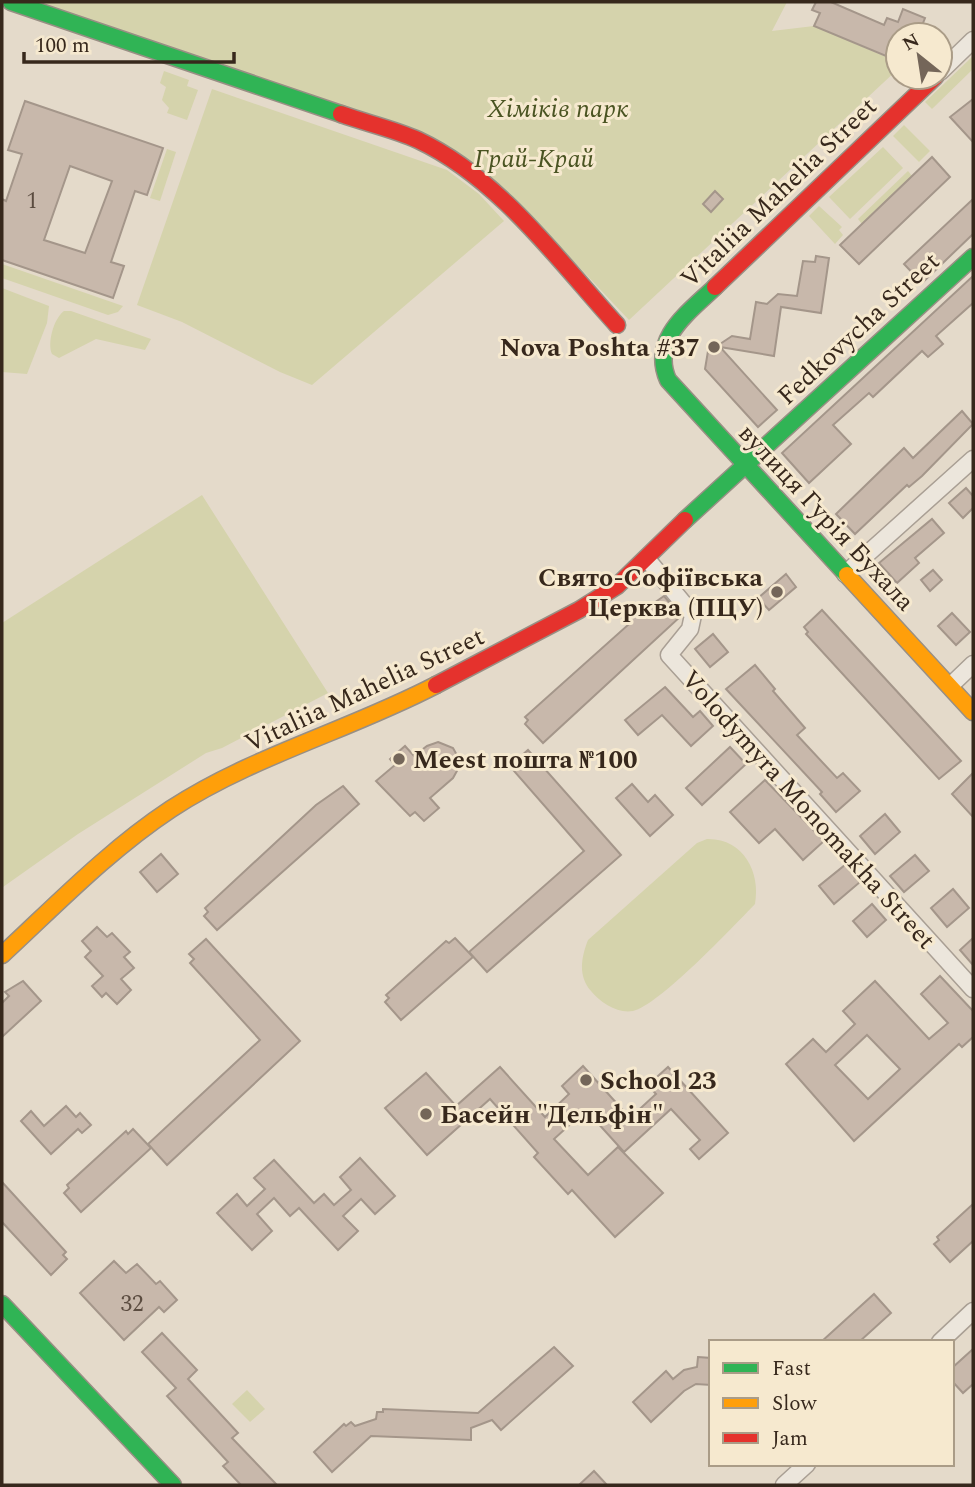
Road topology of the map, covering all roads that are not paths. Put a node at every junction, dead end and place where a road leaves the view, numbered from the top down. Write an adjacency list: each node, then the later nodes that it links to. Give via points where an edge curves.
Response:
1 (11, 2): 6 (street, via 417,140 449,156 481,180)
2 (973, 40): 3 (street)
3 (954, 58)
4 (920, 91): 7 (street, Vitaliia Mahelia Street, via 685,316)
5 (973, 257): 9 (street, Fedkovycha Street)
6 (617, 325)
7 (662, 348): 9 (street, вулиця Гурія Бухала, via 660,367 668,380)
8 (973, 459): 11 (street)
9 (746, 465): 10 (street, Vitaliia Mahelia Street); 11 (street, вулиця Гурія Бухала)
10 (646, 559): 15 (street, Vitaliia Mahelia Street, via 617,586 579,610 414,696 208,788 170,810 93,870); 16 (street, Volodymyra Monomakha Street, via 693,615 690,629 669,655)
11 (845, 574): 13 (street, вулиця Гурія Бухала)
12 (973, 664): 13 (street)
13 (950, 686): 14 (street, вулиця Гурія Бухала)
14 (973, 712)
15 (2, 955)
16 (973, 989)
17 (2, 1304): 21 (street)
18 (973, 1311): 19 (street)
19 (942, 1340)
20 (805, 1466): 22 (street)
21 (173, 1485)
22 (784, 1485)

